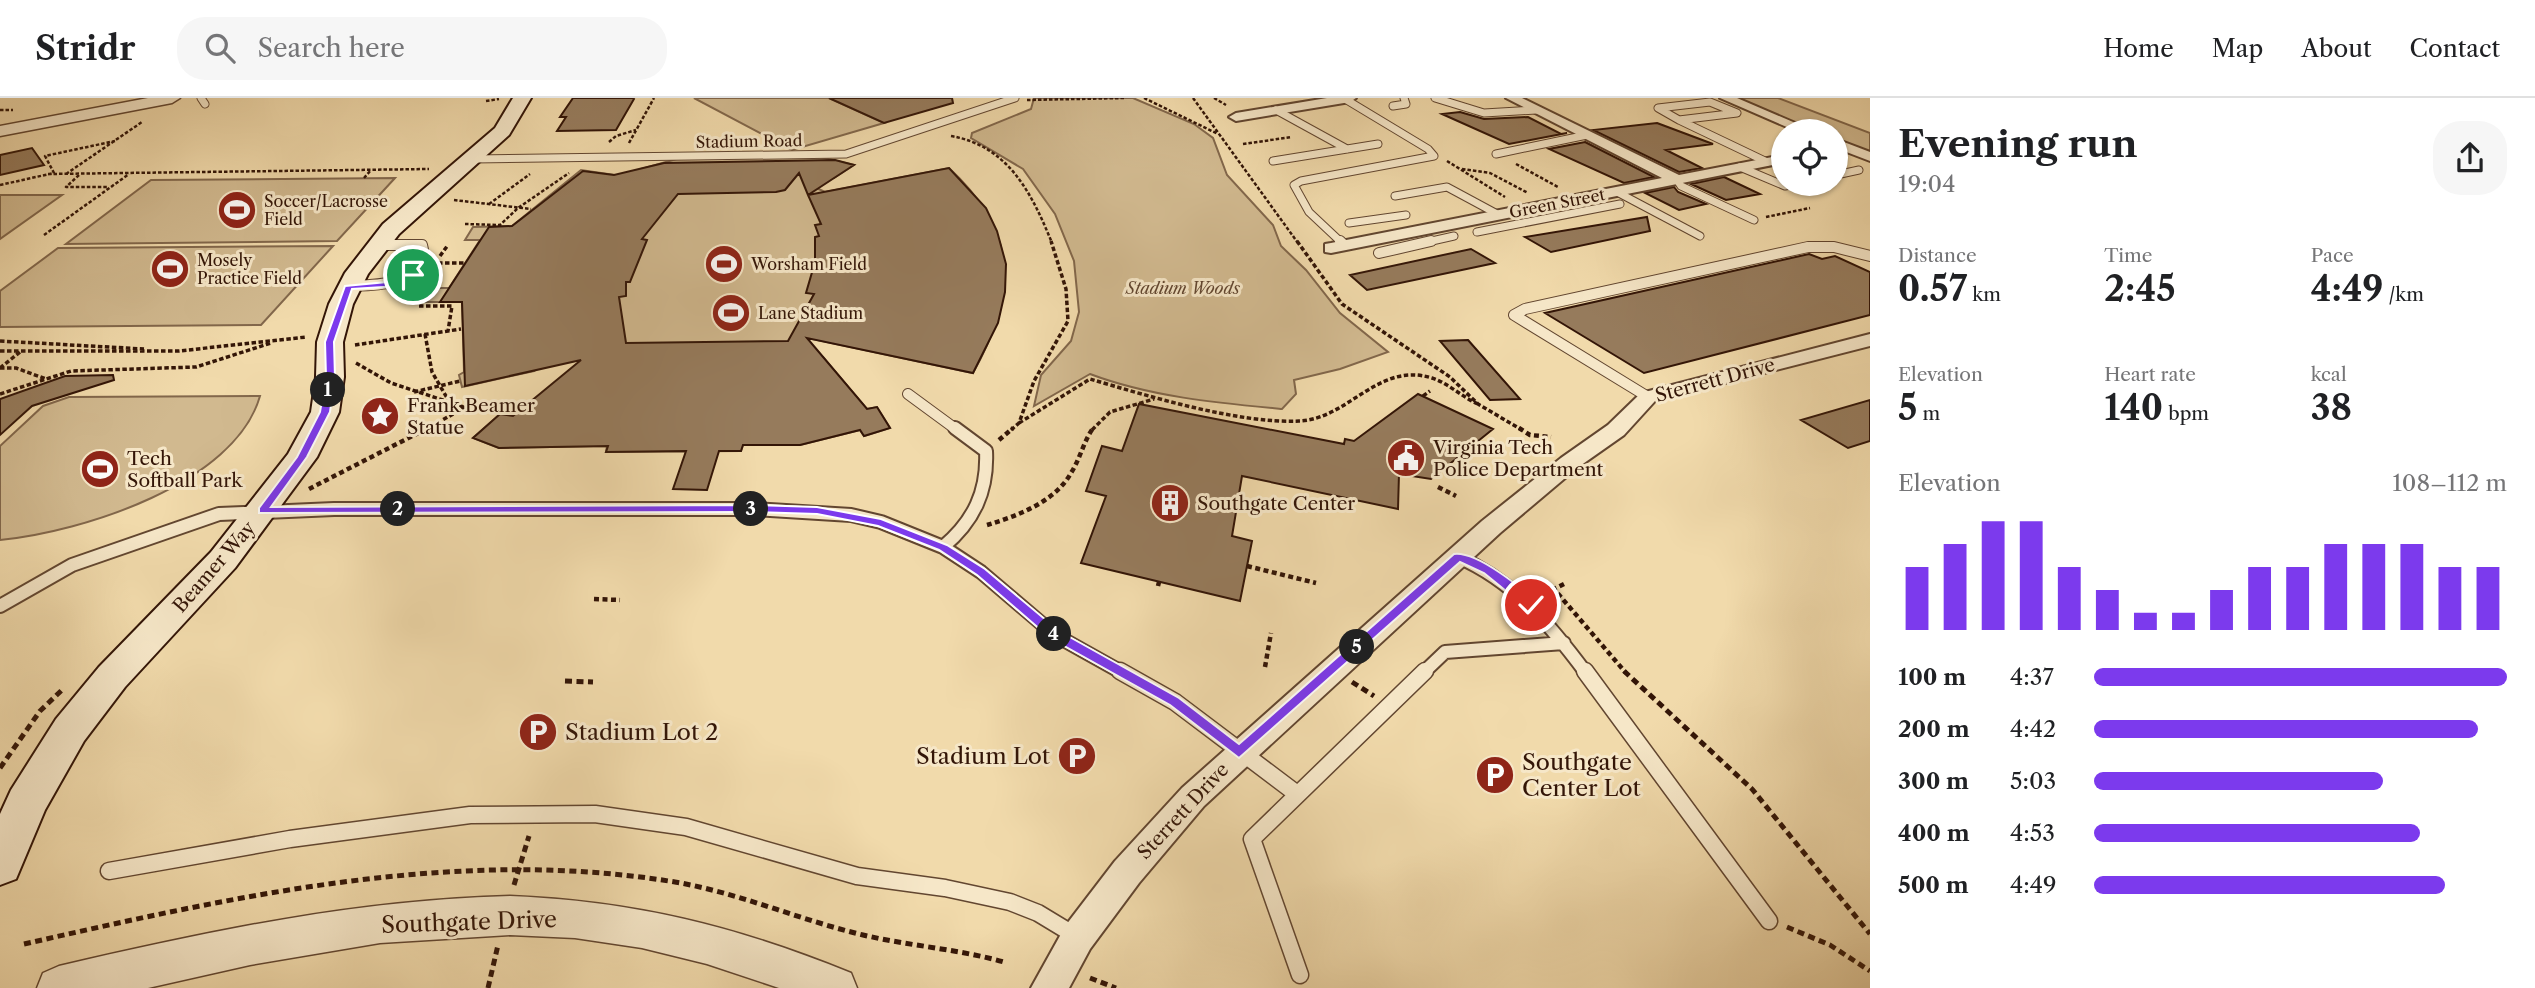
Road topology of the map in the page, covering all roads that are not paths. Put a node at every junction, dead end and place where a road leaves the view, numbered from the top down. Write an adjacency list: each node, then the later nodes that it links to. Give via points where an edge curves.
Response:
1 (172, 98): 16 (street)
2 (522, 98): 23 (main road, Beamer Way, via 511,121)
3 (1350, 98): 9 (street)
4 (1404, 98): 10 (lane, via 1406,104)
5 (1435, 98): 12 (lane, via 1486,116)
6 (1512, 98): 12 (street)
7 (1726, 98): 14 (street)
8 (1012, 99): 23 (lane, Stadium Road, via 846,154)
9 (1345, 99): 11 (street); 44 (lane, via 1434,156 1294,185 1308,212)
10 (1393, 106)
11 (1276, 110): 13 (street); 19 (lane)
12 (1536, 110): 17 (street)
13 (1237, 117)
14 (1778, 119)
15 (1678, 120): 15 (lane, via 1658,108 1710,102 1737,113); 26 (lane)
16 (0, 131)
17 (1587, 135): 21 (lane); 30 (street)
18 (1378, 144): 19 (lane)
19 (1347, 149): 24 (lane)
20 (1848, 149): 22 (street)
21 (1496, 154)
22 (1870, 158)
23 (474, 159): 43 (main road, Beamer Way, via 410,211)
24 (1273, 161)
25 (1771, 161): 26 (street, Green Street)
26 (1767, 162): 27 (street, Green Street)
27 (1740, 167): 30 (street, Green Street); 31 (lane)
28 (1859, 170): 29 (lane)
29 (1848, 172)
30 (1677, 180): 33 (street, Green Street); 37 (lane)
31 (1771, 180)
32 (1395, 196): 39 (lane, via 1447,187)
33 (1619, 198): 34 (street, Green Street); 41 (lane)
34 (1579, 204): 39 (lane); 39 (street, Green Street, via 1527,209)
35 (1406, 215): 36 (lane)
36 (1390, 218): 38 (lane); 42 (lane)
37 (1754, 220)
38 (1349, 223)
39 (1492, 223): 42 (street, Green Street)
40 (1454, 236): 42 (lane)
41 (1700, 236)
42 (1412, 239): 44 (street, Green Street, via 1395,236); 45 (lane)
43 (377, 246): 47 (main road, Beamer Way); 47 (lane, via 422,245 425,259 400,284)
44 (1338, 247)
45 (1379, 253)
46 (1870, 256): 50 (lane, via 1834,247 1808,247 1514,315)
47 (349, 286): 51 (main road, Beamer Way, via 330,342 325,412 302,457)
48 (1870, 340): 50 (street, Sterrett Drive)
49 (908, 394): 52 (lane, via 986,451 988,471 973,518)
50 (1648, 397): 53 (street, Sterrett Drive, via 1616,429)
51 (262, 510): 52 (lane, via 817,511 881,522); 54 (lane, via 191,521 72,565); 58 (main road, Beamer Way, via 70,730 26,803)
52 (943, 547): 56 (lane, via 981,572 1055,635 1175,702)
53 (1458, 557): 55 (lane, via 1488,570 1510,587); 56 (street, Sterrett Drive)
54 (0, 606)
55 (1564, 643): 57 (lane, via 1445,652); 60 (lane)
56 (1239, 752): 57 (lane); 61 (street, Sterrett Drive, via 1127,872)
57 (1297, 794): 62 (lane, via 1252,839)
58 (0, 864)
59 (109, 871): 61 (lane, via 290,839 470,815 595,814 687,827 857,876 1010,902)
60 (1769, 921)
61 (1078, 937): 65 (street, Sterrett Drive)
62 (1300, 975)
63 (59, 988): 64 (street, Southgate Drive, via 213,951 433,918 506,916 576,918 650,931 760,960)
64 (835, 988)
65 (1049, 988)

